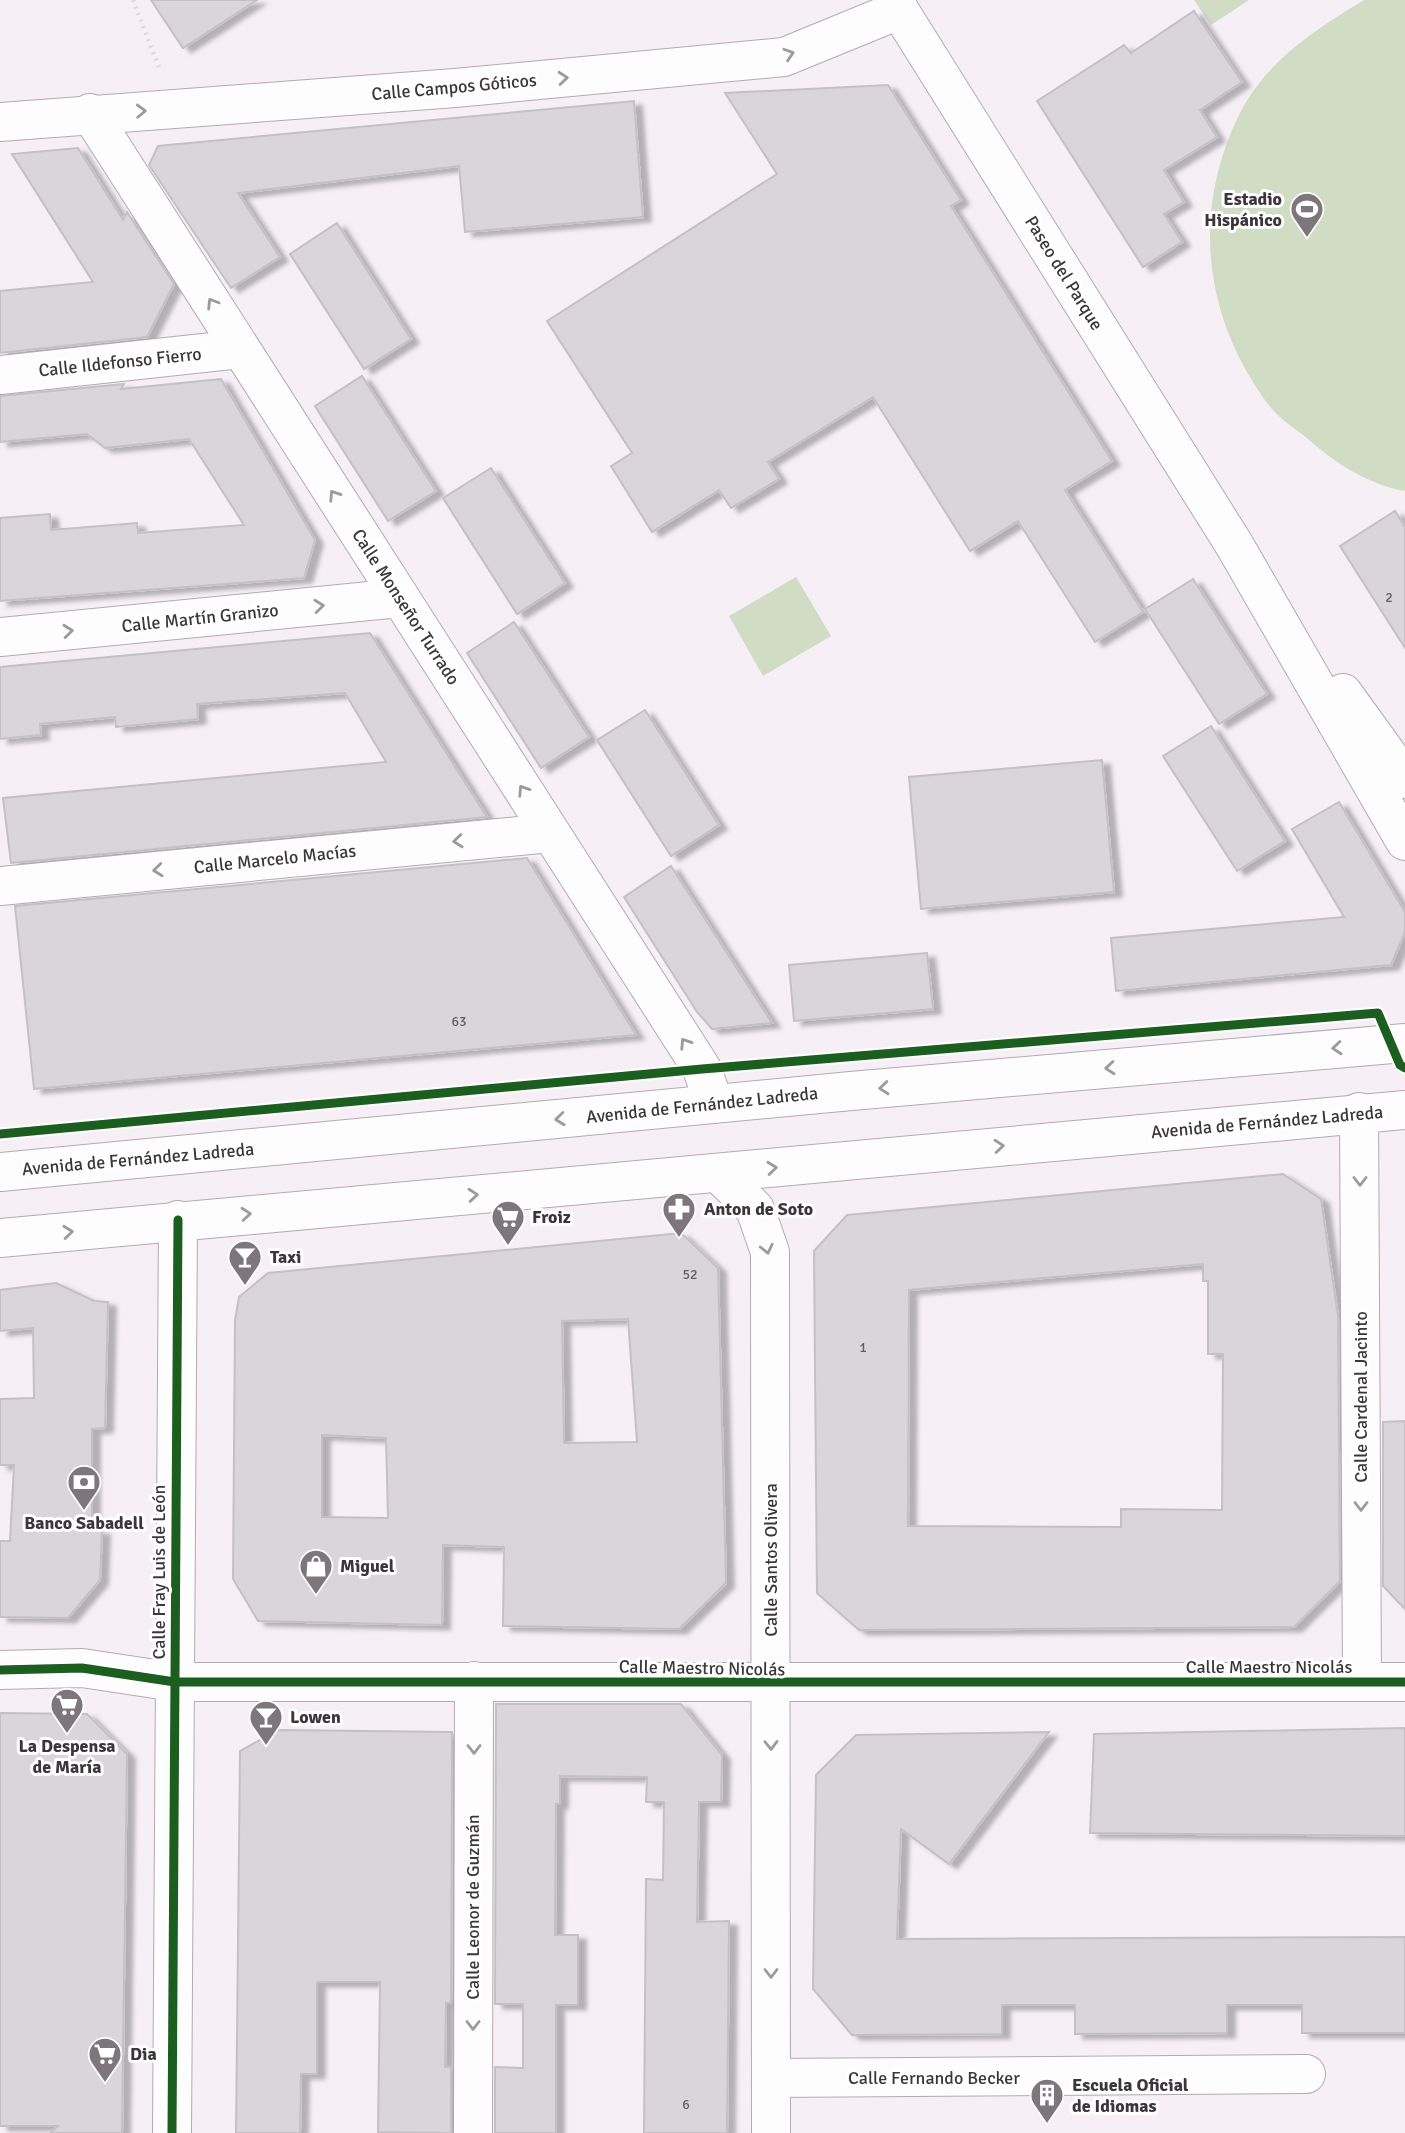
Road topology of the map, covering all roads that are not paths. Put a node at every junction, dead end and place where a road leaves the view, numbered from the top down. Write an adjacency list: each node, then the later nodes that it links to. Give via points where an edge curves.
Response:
1 (896, 5): 2 (main road, Calle Campos Góticos, one-way to 1, via 455,88 784,57); 6 (main road, Paseo del Parque)
2 (90, 113): 3 (main road, Calle Campos Góticos); 4 (main road, Calle Monseñor Turrado, one-way to 2)
3 (0, 122)
4 (240, 349): 5 (main road, Calle Ildefonso Fierro); 7 (main road, Calle Monseñor Turrado, one-way to 4)
5 (0, 375)
6 (1235, 546): 9 (main road, Paseo del Parque); 10 (main road, Paseo del Parque)
7 (400, 598): 8 (main road, Calle Martín Granizo, one-way to 7); 12 (main road, Calle Monseñor Turrado, one-way to 7)
8 (0, 637)
9 (1303, 667): 11 (main road, via 1326,691); 13 (main road, Paseo del Parque)
10 (1405, 779)
11 (1405, 820)
12 (550, 833): 14 (main road, Calle Marcelo Macías, one-way to 14); 16 (main road, Calle Monseñor Turrado, one-way to 12, via 702,1069)
13 (1405, 841)
14 (0, 886)
15 (1405, 1043): 16 (main road, Avenida de Fernández Ladreda, one-way to 16)
16 (714, 1104): 19 (main road, Avenida de Fernández Ladreda, one-way to 19)
17 (1405, 1110): 18 (main road, Avenida de Fernández Ladreda)
18 (1359, 1112): 20 (main road, Avenida de Fernández Ladreda, one-way to 18); 26 (main road, Calle Cardenal Jacinto, one-way to 26)
19 (0, 1170)
20 (718, 1173): 21 (main road, Avenida de Fernández Ladreda, one-way to 20); 28 (main road, Calle Santos Olivera, one-way to 28, via 755,1209 770,1252)
21 (178, 1220): 22 (main road, Avenida de Fernández Ladreda, one-way to 21); 25 (main road, Calle Fray Luis de León)
22 (0, 1238)
23 (0, 1670): 25 (main road, Calle Maestro Nicolás, via 82,1668)
24 (474, 1681): 25 (main road, Calle Maestro Nicolás); 28 (main road, Calle Maestro Nicolás); 32 (main road, Calle Leonor de Guzmán, one-way to 32)
25 (175, 1682): 31 (main road, Calle Fray Luis de León)
26 (1362, 1682): 27 (main road, Calle Maestro Nicolás); 28 (main road, Calle Maestro Nicolás)
27 (1405, 1682)
28 (770, 1684): 30 (main road, Calle Santos Olivera, one-way to 30)
29 (1306, 2074): 30 (main road, Calle Fernando Becker)
30 (771, 2078): 33 (main road, Calle Santos Olivera)
31 (172, 2133)
32 (473, 2133)
33 (771, 2133)

